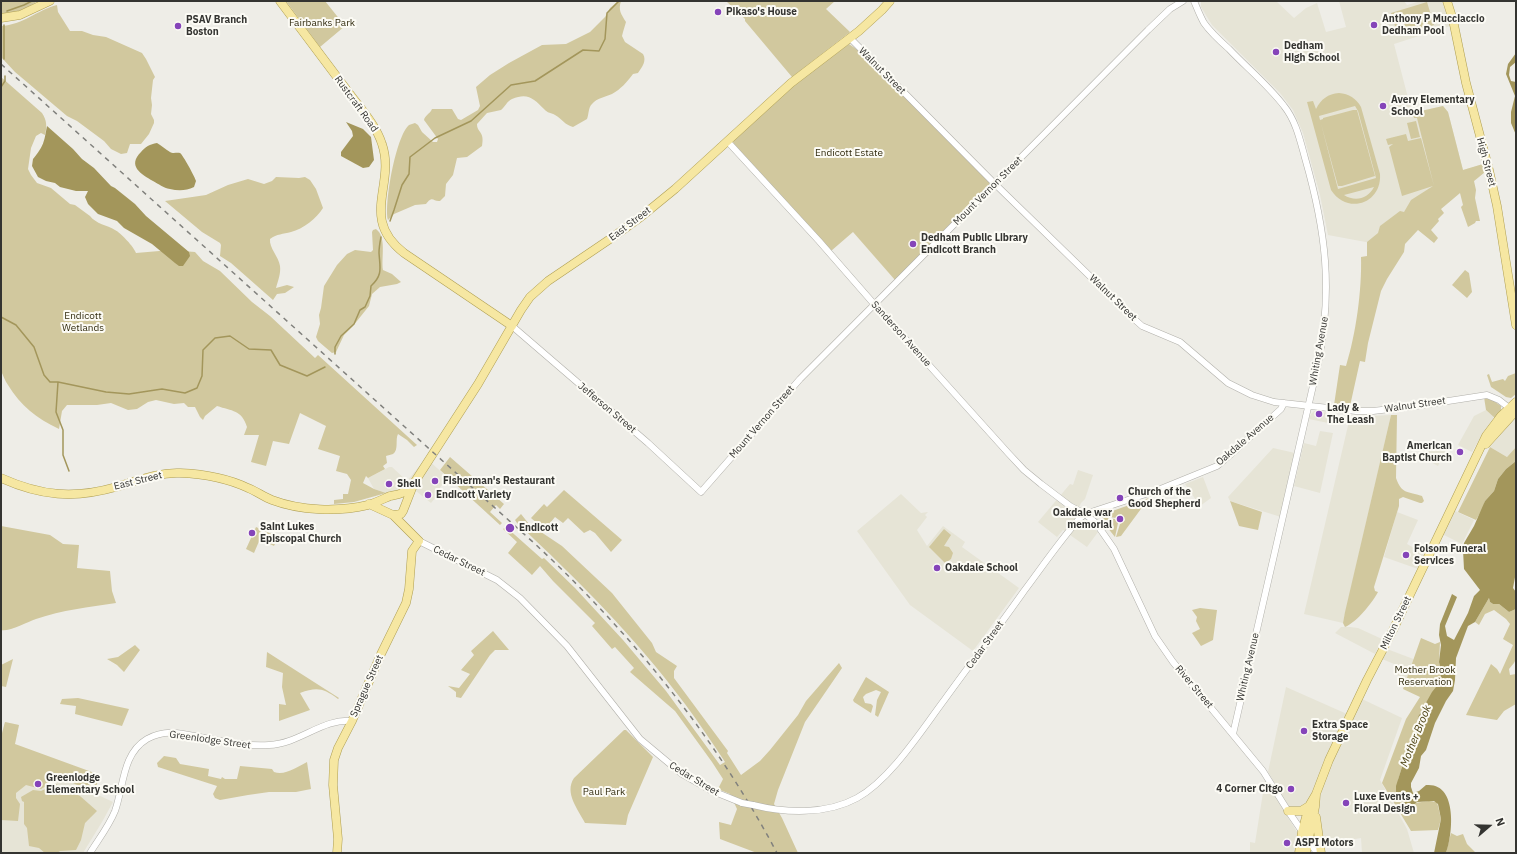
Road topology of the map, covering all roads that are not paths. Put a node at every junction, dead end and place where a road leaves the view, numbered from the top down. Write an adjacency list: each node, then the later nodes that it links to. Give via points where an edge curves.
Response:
1 (50, 1): 7 (main road, via 20,15)
2 (280, 1): 13 (main road, Rustcraft Road, via 368,118 381,140 386,163 381,217 390,240 404,253)
3 (890, 1): 8 (main road, East Street)
4 (1183, 1): 10 (street, Mount Vernon Street, via 1170,9 1148,30)
5 (1194, 1): 15 (street, Whiting Avenue, via 1204,23 1214,35 1273,93 1288,112 1296,128 1312,183 1323,235 1326,312)
6 (1448, 1): 12 (main road, High Street, via 1467,90 1497,206)
7 (1, 18)
8 (850, 38): 9 (main road, East Street, via 791,83); 10 (street, Walnut Street)
9 (728, 142): 11 (street, Sanderson Avenue); 13 (main road, East Street, via 642,216 542,285 525,303)
10 (995, 184): 11 (street, Mount Vernon Street); 14 (street, Walnut Street, via 1142,326 1180,342 1219,377 1236,387 1266,400)
11 (874, 304): 19 (street, Mount Vernon Street, via 787,393); 24 (street, Sanderson Avenue, via 1024,470 1070,506)
12 (1516, 325)
13 (512, 326): 18 (main road, East Street); 19 (street, Jefferson Street)
14 (1284, 403): 15 (street, Walnut Street); 24 (street, Oakdale Avenue, via 1281,409 1217,466 1158,490)
15 (1309, 406): 16 (street, Walnut Street, via 1368,411 1487,395); 28 (street, Whiting Avenue)
16 (1514, 409): 29 (main road, Milton Street, via 1491,428 1329,760)
17 (1, 478): 21 (main road, East Street, via 51,494 68,495 94,492 156,475 208,475 248,487 286,504 331,509)
18 (414, 483): 20 (main road, East Street); 22 (main road, East Street)
19 (701, 492)
20 (392, 496): 21 (main road, East Street); 22 (main road, via 401,496); 23 (main road, via 385,505)
21 (369, 504): 23 (main road)
22 (404, 508): 23 (main road, via 397,515); 25 (main road)
23 (391, 513): 25 (main road)
24 (1085, 514): 26 (street, Cedar Street, bridge, via 1041,566 890,771 877,784 843,804 792,811 742,803 710,790 682,774 640,739 567,646 520,598 496,580); 28 (street, River Street, via 1096,523 1114,549 1163,648)
25 (406, 527): 26 (main road)
26 (419, 541): 27 (main road, Sprague Street, via 412,551 406,603)
27 (352, 720): 33 (street, Greenlodge Street, via 333,722 297,738 272,745 247,745 174,733 152,736 132,753 114,813); 34 (main road, Sprague Street, via 334,760)
28 (1233, 734): 30 (street, River Street, via 1267,776)
29 (1312, 806): 30 (main road, via 1301,811); 31 (main road, Milton Street); 32 (main road, Milton Street); 38 (main road)
30 (1288, 811): 31 (street, River Street)
31 (1302, 832): 32 (street, River Street); 35 (main road, Milton Street)
32 (1308, 840): 36 (main road, Milton Street); 37 (street, River Street)
33 (90, 853)
34 (337, 853)
35 (1299, 853)
36 (1306, 853)
37 (1317, 853)
38 (1321, 853)

